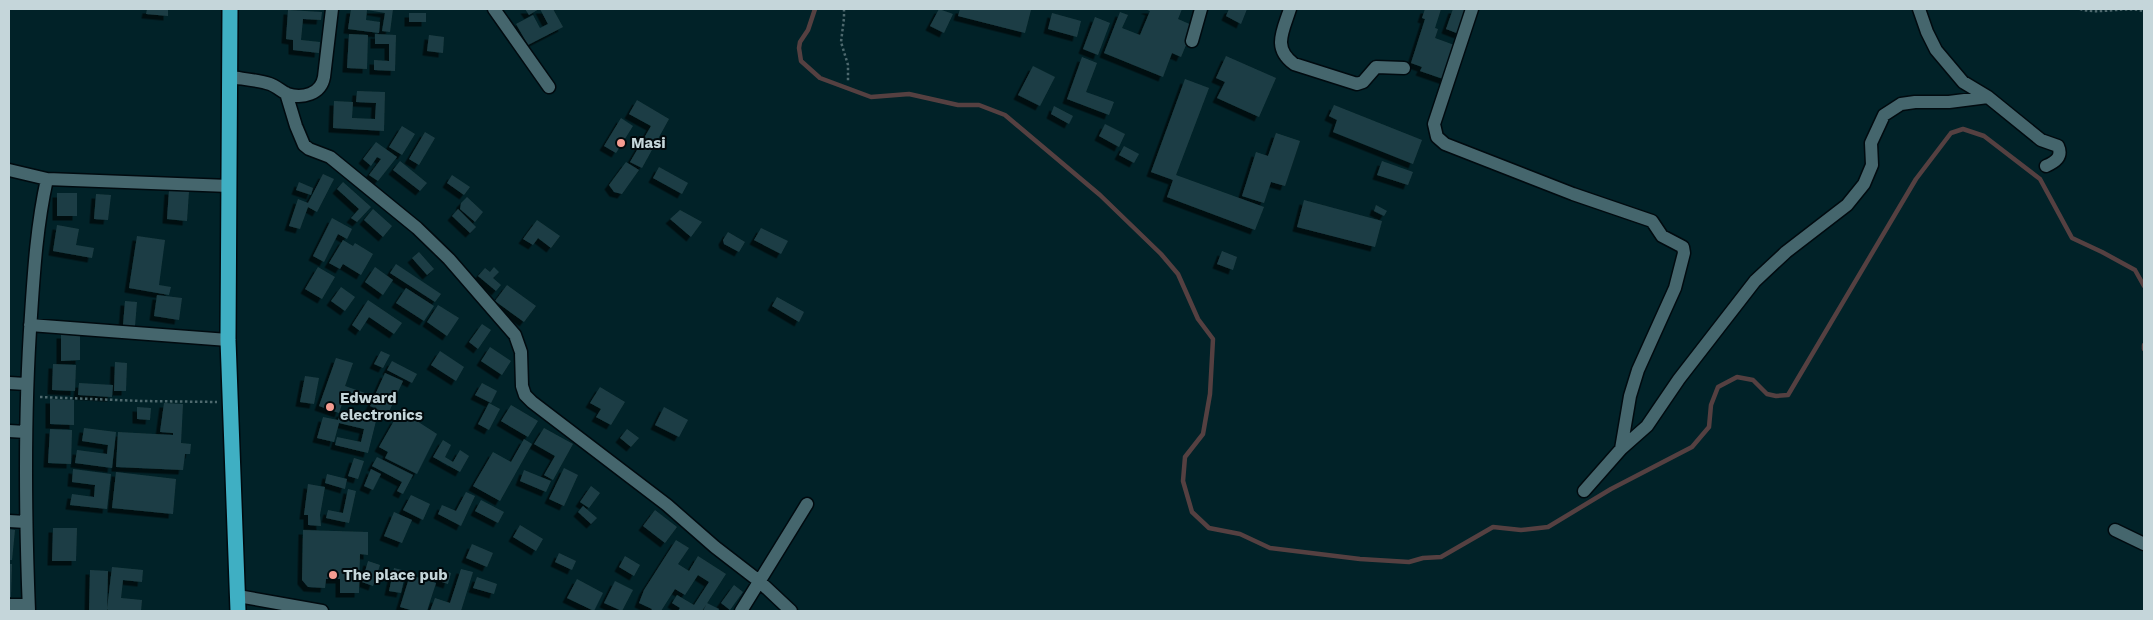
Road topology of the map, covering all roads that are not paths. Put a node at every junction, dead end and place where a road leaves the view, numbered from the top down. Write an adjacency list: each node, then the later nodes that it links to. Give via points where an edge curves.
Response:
1 (230, 9): 10 (highway)
2 (332, 9): 12 (street, via 322,86 309,95)
3 (494, 9): 11 (street)
4 (1201, 9): 8 (street)
5 (1290, 9): 9 (street, via 1280,41 1286,58 1294,64 1357,84 1363,82 1376,67)
6 (1472, 9): 24 (street, via 1434,124 1437,137 1445,144 1652,221 1662,236 1683,247 1675,288 1638,370 1630,396)
7 (1919, 9): 13 (street, via 1936,50 1963,82)
8 (1192, 41)
9 (1404, 68)
10 (231, 77): 12 (street, via 270,84); 17 (highway)
11 (550, 87)
12 (286, 93): 31 (street, via 304,145 330,157 417,228 449,259 515,335 521,352 525,395)
13 (1988, 97): 14 (street, via 2041,140 2058,146 2059,158); 24 (street, via 1902,104 1884,115 1871,143 1872,165 1864,184 1847,205 1786,252 1755,281 1679,379 1652,420)
14 (2046, 166)
15 (9, 170): 16 (street)
16 (47, 179): 17 (street); 18 (street, via 39,216)
17 (229, 186): 19 (highway)
18 (30, 325): 19 (street); 21 (street)
19 (228, 340): 32 (highway)
20 (9, 383): 21 (street)
21 (26, 390): 23 (street)
22 (9, 431): 23 (street)
23 (26, 432): 28 (street)
24 (1621, 449): 25 (street)
25 (1584, 491)
26 (807, 504): 31 (street)
27 (9, 521): 28 (street)
28 (26, 522): 34 (street)
29 (2115, 530): 30 (street)
30 (2144, 544)
31 (759, 581): 37 (street); 38 (street)
32 (238, 596): 35 (highway); 36 (street)
33 (9, 605): 34 (street)
34 (28, 608)
35 (238, 611)
36 (322, 611)
37 (740, 611)
38 (791, 611)

